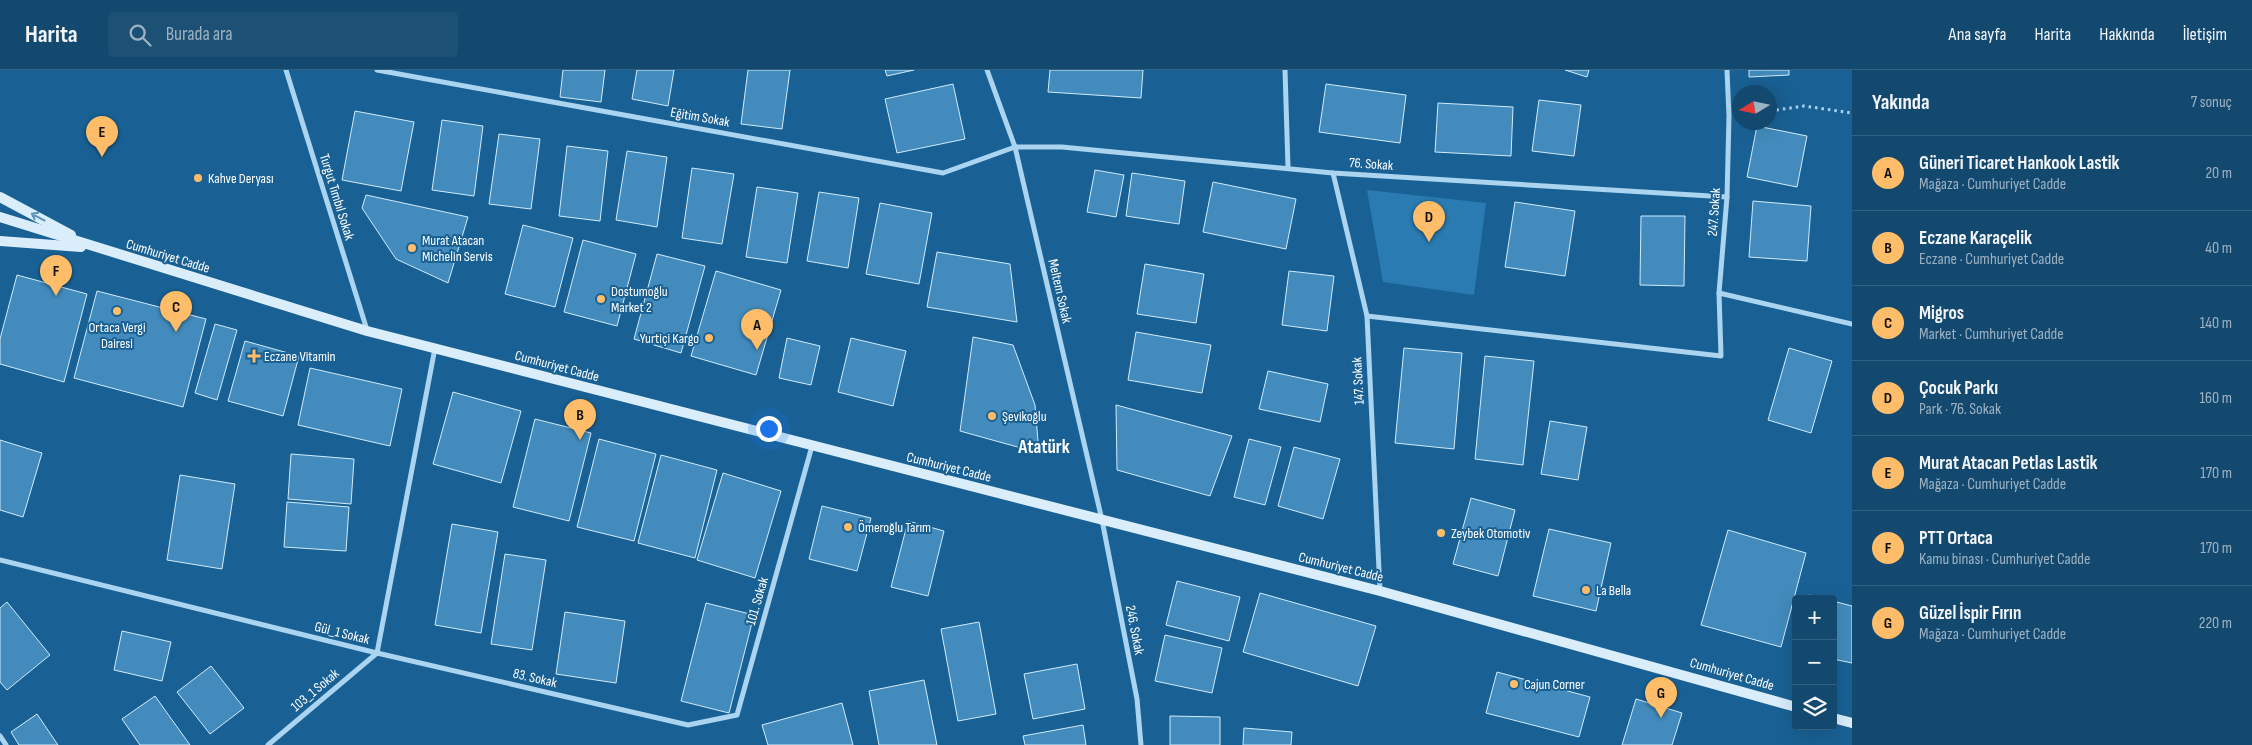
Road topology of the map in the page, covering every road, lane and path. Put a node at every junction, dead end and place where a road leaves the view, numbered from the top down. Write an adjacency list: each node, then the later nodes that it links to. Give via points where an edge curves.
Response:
1 (286, 70): 19 (street, Turgut Tımbıl Sokak)
2 (377, 70): 8 (street, Eğitim Sokak, via 943,173)
3 (987, 70): 8 (street, Meltem Sokak)
4 (1285, 70): 9 (street)
5 (1728, 70): 11 (street, 247. Sokak)
6 (1777, 110): 7 (path, via 1804,106)
7 (1852, 113)
8 (1015, 147): 9 (street, 76. Sokak, via 1062,147); 22 (street, Meltem Sokak)
9 (1288, 167): 10 (street, 76. Sokak)
10 (1333, 173): 11 (street, 76. Sokak); 17 (street, 147. Sokak)
11 (1727, 197): 16 (street, 247. Sokak)
12 (0, 198): 15 (street, one-way to 12)
13 (0, 217): 15 (street)
14 (0, 241): 15 (street)
15 (97, 248): 19 (street, Cumhuriyet Cadde)
16 (1719, 293): 17 (street, 247. Sokak, via 1721,356); 18 (street)
17 (1366, 316): 24 (street, 147. Sokak)
18 (1852, 324)
19 (367, 331): 20 (street, Cumhuriyet Cadde)
20 (435, 348): 21 (street, Cumhuriyet Cadde); 25 (street, Gül_1 Sokak)
21 (812, 446): 22 (street, Cumhuriyet Cadde); 29 (street, 101. Sokak, via 736,715)
22 (1102, 520): 24 (street, Cumhuriyet Cadde); 33 (street, 246. Sokak, via 1137,698)
23 (0, 560): 25 (street, Gül_1 Sokak)
24 (1380, 591): 26 (street, Cumhuriyet Cadde)
25 (377, 653): 29 (street, 83. Sokak); 32 (street, 103_1 Sokak)
26 (1792, 706)
27 (1837, 719): 28 (street)
28 (1852, 723)
29 (688, 725)
30 (0, 736): 31 (street)
31 (6, 745)
32 (268, 745)
33 (1141, 745)

